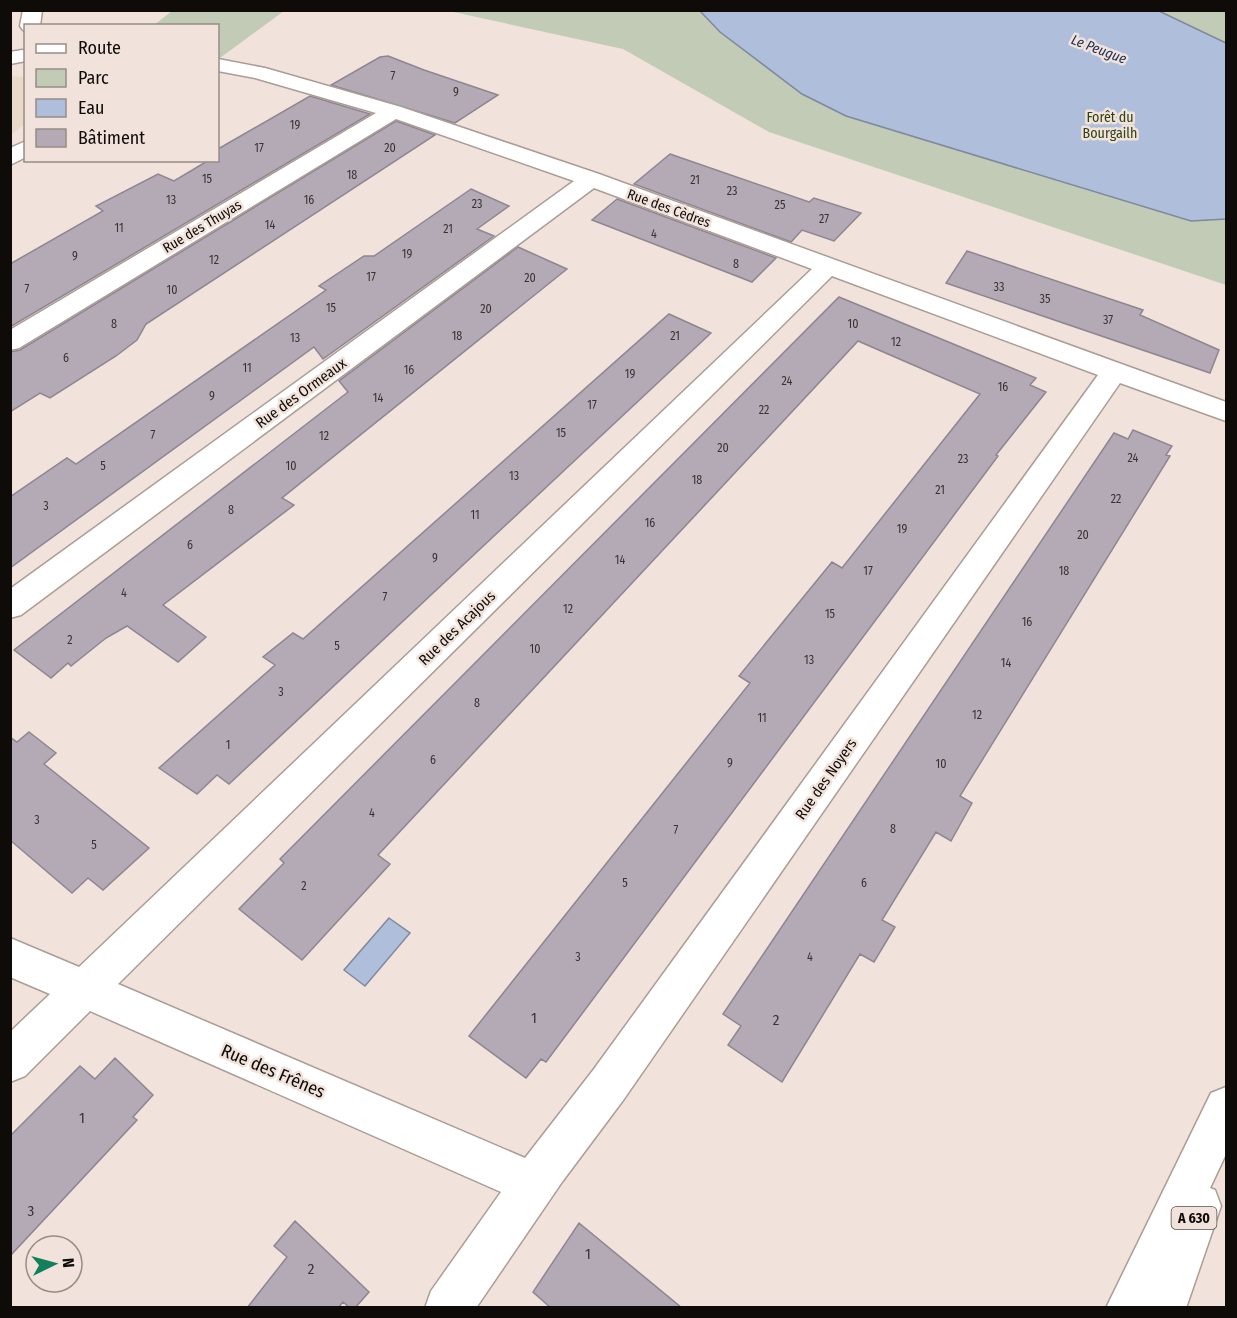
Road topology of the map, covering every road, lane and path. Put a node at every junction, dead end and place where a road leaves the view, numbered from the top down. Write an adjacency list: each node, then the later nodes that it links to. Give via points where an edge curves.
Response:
1 (219, 65): 2 (main road, Rue des Cèdres, via 258,72)
2 (394, 111): 5 (main road, Rue des Cèdres); 7 (main road, Rue des Thuyas)
3 (24, 148): 4 (main road)
4 (10, 158)
5 (591, 179): 6 (main road, Rue des Cèdres); 10 (main road, Rue des Ormeaux)
6 (829, 266): 8 (main road, Rue des Cèdres); 12 (main road, Rue des Acajous)
7 (10, 342)
8 (1115, 371): 9 (main road, Rue des Cèdres); 16 (main road, Rue des Noyers)
9 (1227, 412)
10 (10, 606)
11 (10, 957): 12 (main road, Rue des Frênes)
12 (85, 990): 13 (main road, Rue des Acajous); 16 (main road, Rue des Frênes)
13 (10, 1061)
14 (1227, 1108): 18 (main road)
15 (1227, 1128): 19 (main road, A 630)
16 (535, 1184): 17 (main road, Rue des Noyers)
17 (448, 1308)
18 (1129, 1308)
19 (1162, 1308)

